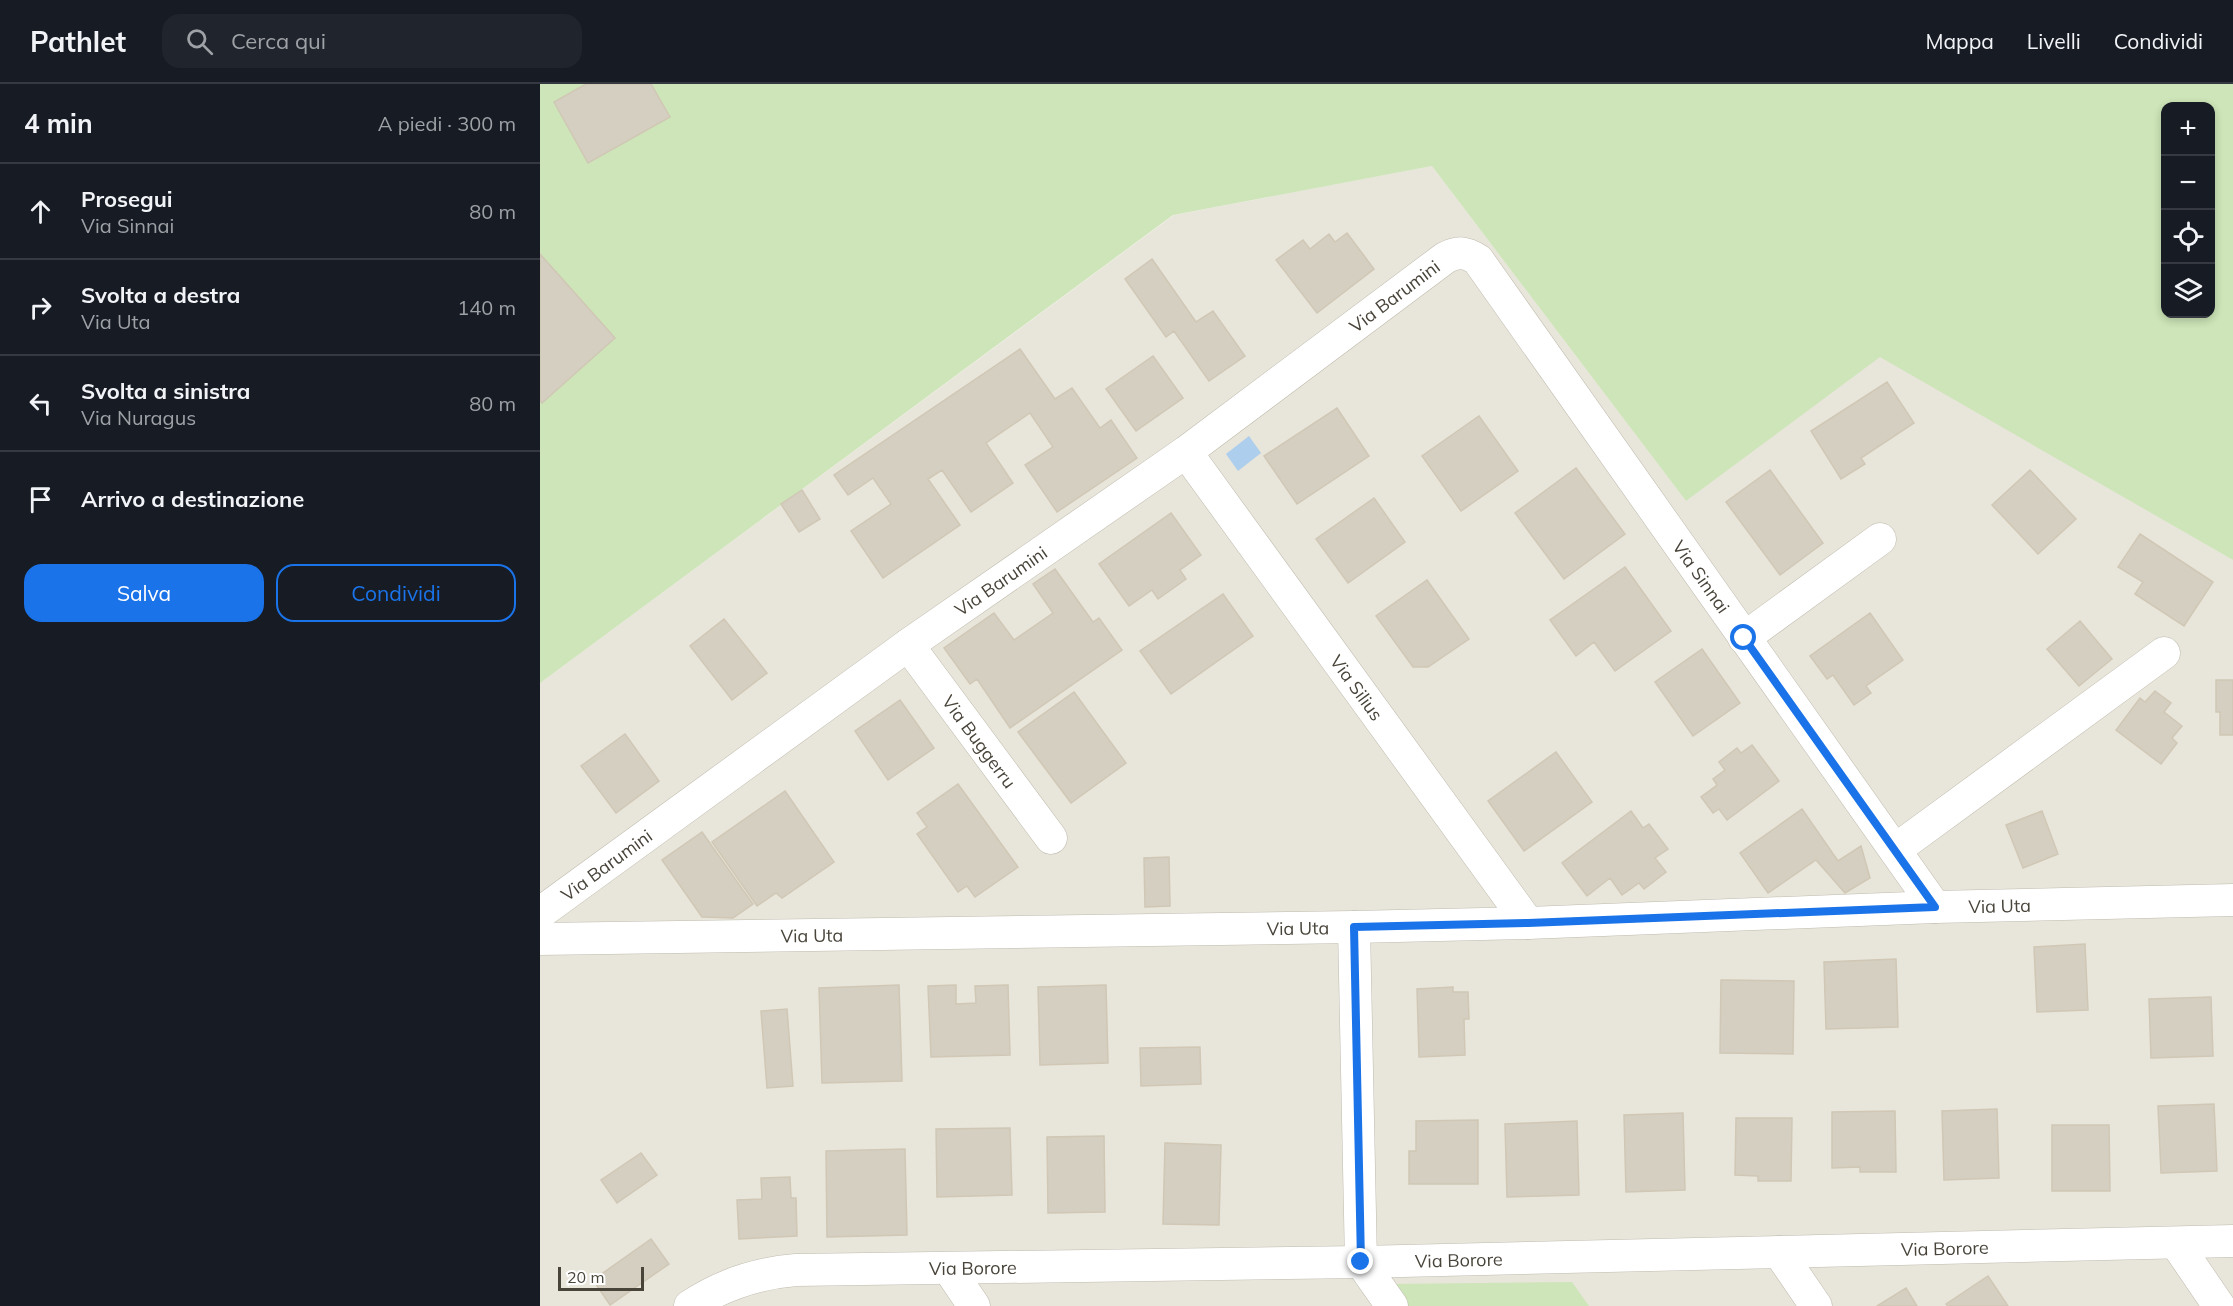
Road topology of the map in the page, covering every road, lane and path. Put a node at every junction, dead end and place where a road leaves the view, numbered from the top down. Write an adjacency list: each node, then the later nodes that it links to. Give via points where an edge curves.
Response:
1 (1462, 252): 2 (street, Via Barumini, via 1445,258); 4 (street, Via Sinnai, via 1478,260)
2 (1186, 452): 5 (street, Via Barumini); 12 (street, Via Silius)
3 (1880, 539): 4 (street)
4 (1744, 638): 8 (street, Via Sinnai)
5 (908, 645): 7 (street, Via Buggerru); 11 (street, Via Barumini)
6 (2164, 653): 8 (street)
7 (1051, 838)
8 (1895, 850): 10 (street, Via Sinnai)
9 (2233, 900): 10 (street, Via Uta)
10 (1935, 907): 12 (street, Via Uta)
11 (540, 913)
12 (1528, 923): 13 (street, Via Uta)
13 (1354, 927): 14 (street, Via Uta); 18 (street)
14 (540, 939)
15 (2233, 1241): 16 (street, Via Borore)
16 (2176, 1243): 17 (street, Via Borore); 24 (street)
17 (1779, 1252): 18 (street, Via Borore); 23 (street)
18 (1361, 1262): 19 (street, Via Borore); 22 (street)
19 (949, 1269): 20 (street, Via Borore, via 777,1272 731,1284); 21 (street)
20 (690, 1306)
21 (974, 1306)
22 (1392, 1306)
23 (1816, 1306)
24 (2219, 1306)

